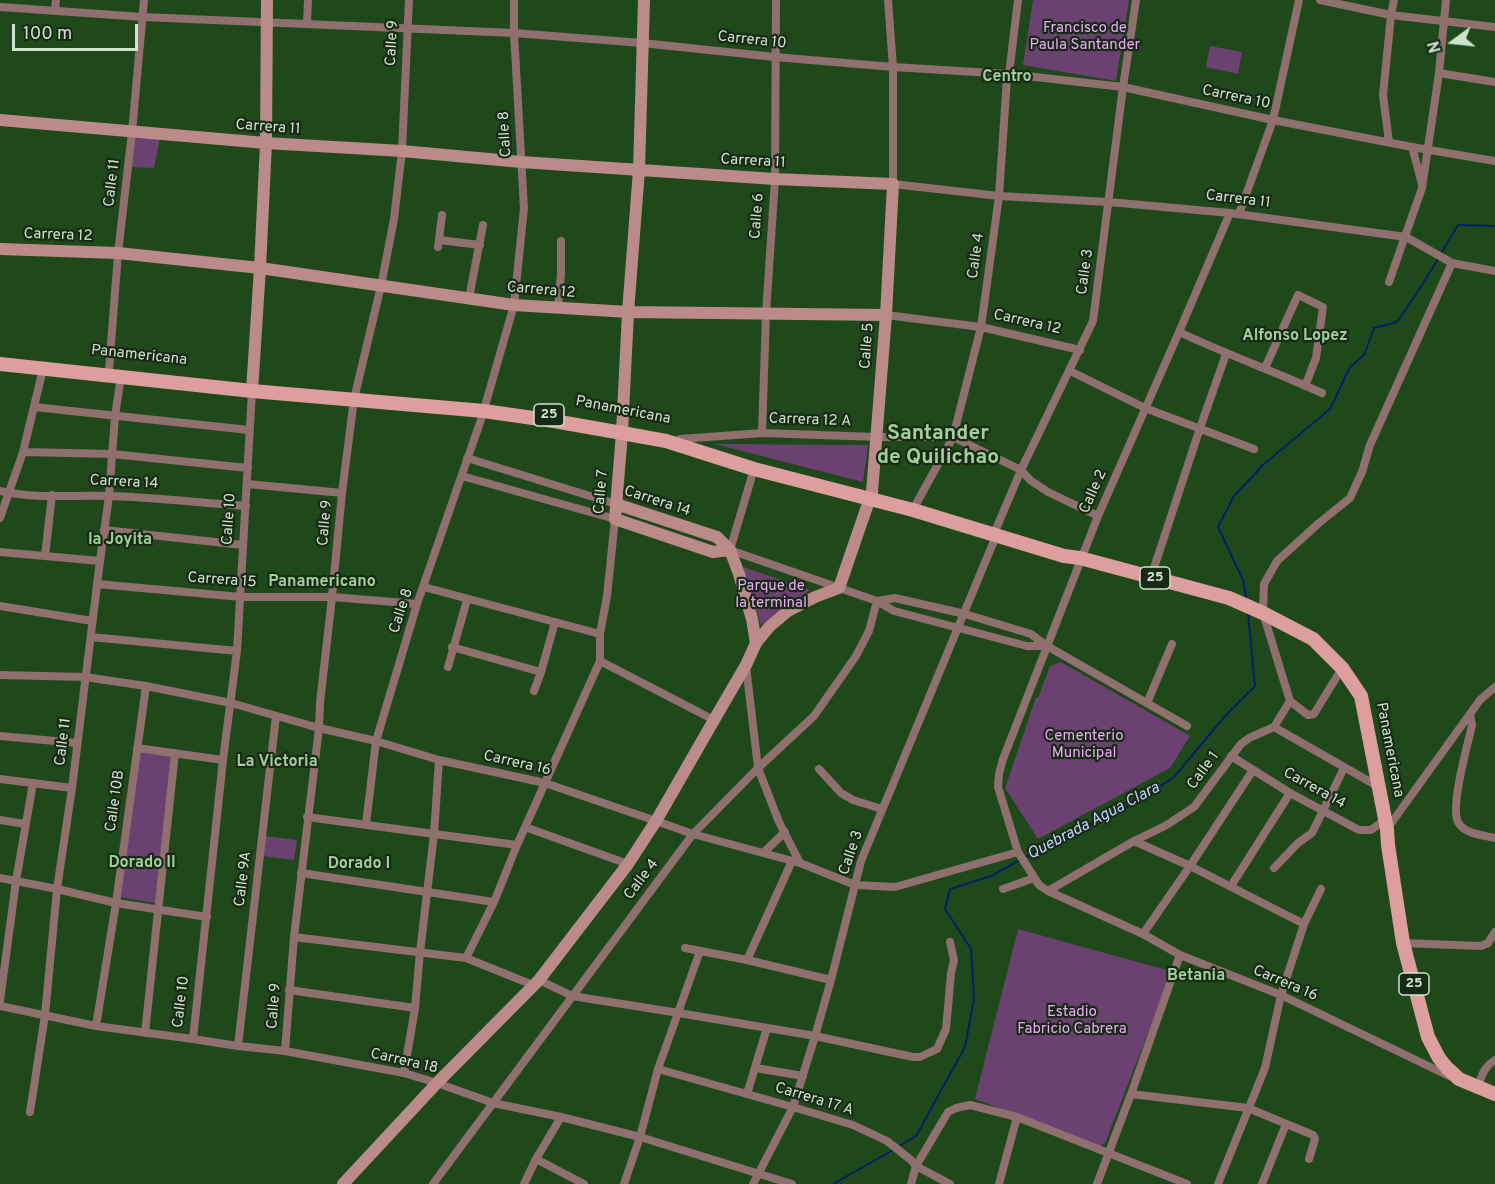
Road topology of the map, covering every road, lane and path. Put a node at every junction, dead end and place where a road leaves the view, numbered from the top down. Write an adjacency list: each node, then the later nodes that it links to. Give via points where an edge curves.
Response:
1 (56, 0): 17 (street)
2 (144, 0): 19 (street, Calle 11)
3 (267, 0): 20 (street, Calle 10)
4 (308, 0): 22 (street)
5 (409, 0): 24 (street, Calle 9)
6 (514, 0): 25 (street, Calle 8)
7 (644, 0): 26 (street, Calle 7)
8 (776, 0): 27 (street, Calle 6)
9 (888, 0): 28 (street, Calle 5)
10 (1018, 0): 30 (street, Calle 4)
11 (1136, 0): 32 (street, Calle 3)
12 (1299, 0): 34 (street, Calle 2)
13 (1320, 0): 18 (street)
14 (1394, 0): 18 (street)
15 (1446, 0): 21 (street)
16 (0, 7): 17 (street, Carrera 10)
17 (55, 11): 19 (street, Carrera 10)
18 (1391, 15): 21 (street); 36 (street, via 1383,95)
19 (143, 17): 20 (street, Carrera 10); 35 (street, Calle 11)
20 (267, 21): 22 (street, Carrera 10); 37 (street, Calle 10)
21 (1443, 21): 23 (street); 29 (street)
22 (307, 23): 24 (street, Carrera 10)
23 (1495, 27)
24 (408, 28): 25 (street, Carrera 10); 40 (street, Calle 9)
25 (514, 33): 26 (street, Carrera 10); 42 (street, Calle 8)
26 (642, 43): 27 (street, Carrera 10); 43 (street, Calle 7)
27 (775, 57): 28 (street, Carrera 10); 44 (street, Calle 6)
28 (893, 67): 30 (street, Carrera 10); 45 (street, Calle 5)
29 (1439, 73): 31 (street); 39 (street)
30 (1009, 74): 32 (street, Carrera 10); 47 (street, Calle 4)
31 (1495, 82)
32 (1123, 87): 34 (street, Carrera 10); 48 (street, Calle 3)
33 (0, 120): 35 (street, Carrera 11)
34 (1273, 120): 36 (street, Carrera 10); 49 (street, Calle 2)
35 (132, 132): 37 (street, Carrera 11); 56 (street, Calle 11)
36 (1389, 142): 38 (street, Carrera 10)
37 (266, 143): 40 (street, Carrera 11); 58 (street, Calle 10)
38 (1412, 147): 39 (street, Carrera 10); 46 (street)
39 (1429, 149): 41 (street, Carrera 10); 46 (street)
40 (402, 151): 42 (street, Carrera 11); 61 (street, Calle 9)
41 (1495, 161)
42 (521, 162): 43 (street, Carrera 11); 63 (street, Calle 8, via 524,208)
43 (639, 170): 44 (street, Carrera 11); 65 (street, Calle 7)
44 (775, 179): 45 (street, Carrera 11); 66 (street, Calle 6)
45 (893, 184): 47 (street, Carrera 11); 67 (street, Calle 5)
46 (1422, 188): 52 (street)
47 (999, 196): 48 (street, Carrera 11); 68 (street, Calle 4)
48 (1109, 202): 49 (street, Carrera 11); 70 (street, Calle 3, via 1093,321)
49 (1235, 213): 52 (street, Carrera 11); 69 (street, Calle 2)
50 (442, 215): 54 (street, via 439,244)
51 (483, 225): 54 (street)
52 (1406, 237): 57 (street, Carrera 11); 60 (street)
53 (561, 241): 64 (street)
54 (480, 244): 62 (street)
55 (0, 249): 56 (street, Carrera 12)
56 (118, 253): 58 (street, Carrera 12); 77 (street, Calle 11)
57 (1448, 261): 59 (street, Carrera 11); 131 (street, via 1350,498 1277,561 1264,584)
58 (260, 268): 61 (street, Carrera 12); 79 (street, Calle 10)
59 (1495, 271)
60 (1389, 282)
61 (381, 286): 62 (street, Carrera 12); 81 (street, Calle 9)
62 (470, 298): 63 (street, Carrera 12)
63 (514, 305): 64 (street, Carrera 12); 84 (street, Calle 8)
64 (558, 308): 65 (street, Carrera 12)
65 (627, 312): 66 (street, Carrera 12); 88 (street, Calle 7)
66 (766, 314): 67 (street, Carrera 12); 89 (street, Calle 6)
67 (886, 315): 68 (street, Carrera 12); 90 (street, Calle 5)
68 (981, 327): 70 (street, Carrera 12); 91 (street, Calle 4)
69 (1179, 332): 71 (street); 83 (street, Calle 2)
70 (1080, 350): 76 (street, Calle 3)
71 (1226, 354): 74 (street); 86 (street)
72 (0, 358): 77 (main road, Panamericana / 25)
73 (0, 364): 75 (main road, Panamericana / 25)
74 (1265, 368): 78 (street); 78 (street, via 1298,294 1323,307 1316,358)
75 (43, 369): 77 (main road, Panamericana / 25); 82 (street)
76 (1070, 371): 83 (street); 99 (street, Calle 3)
77 (115, 373): 79 (main road, Panamericana / 25); 85 (street, Calle 11)
78 (1305, 386): 80 (street)
79 (252, 388): 81 (main road, Panamericana / 25); 87 (street, Calle 10)
80 (1322, 393)
81 (355, 396): 84 (main road, Panamericana / 25); 103 (street, Calle 9)
82 (34, 407): 85 (street); 94 (street)
83 (1145, 408): 86 (street); 110 (street, Calle 2)
84 (484, 409): 88 (main road, Panamericana / 25); 96 (street, Calle 8)
85 (115, 416): 87 (street); 95 (street, Calle 11)
86 (1200, 428): 93 (street); 121 (street)
87 (249, 430): 97 (street, Calle 10)
88 (622, 430): 92 (main road, Panamericana / 25); 98 (main road, Panamericana / 25); 107 (street, Calle 7)
89 (762, 433): 90 (street, Carrera 12 A); 92 (street, Carrera 12 A)
90 (877, 437): 91 (street, Carrera 12 A); 105 (street, Calle 5)
91 (953, 437): 99 (street, Carrera 12 A); 108 (street, Calle 4)
92 (680, 439): 105 (main road, Panamericana / 25)
93 (1254, 449)
94 (23, 452): 95 (street); 102 (street)
95 (112, 454): 97 (street); 106 (street, Calle 11)
96 (467, 458): 100 (street, Calle 8); 107 (street, Carrera 14)
97 (248, 468): 101 (street, Calle 10)
98 (754, 469): 105 (main road, Panamericana / 25); 116 (street)
99 (1021, 470): 110 (street, Carrera 12 A, via 1048,492); 114 (street, Calle 3)
100 (462, 476): 112 (street, Carrera 14); 123 (street, Calle 8)
101 (248, 484): 103 (street); 109 (street, Calle 10)
102 (4, 492): 104 (street, Carrera 14); 111 (street)
103 (342, 493): 126 (street, Calle 9)
104 (52, 495): 106 (street, Carrera 14); 118 (street)
105 (872, 495): 108 (main road, Panamericana / 25); 114 (main road, Panamericana / 25); 124 (street, Calle 5)
106 (109, 496): 109 (street, Carrera 14); 113 (street, Calle 11)
107 (616, 504): 112 (street, Calle 7); 116 (street, Carrera 14, via 717,537)
108 (916, 504): 114 (main road, Panamericana / 25)
109 (246, 506): 115 (street, Calle 10)
110 (1098, 516): 119 (street, Calle 2)
111 (0, 518)
112 (615, 519): 116 (street, Carrera 14, via 713,552); 136 (street, Calle 7)
113 (104, 530): 115 (street); 120 (street, Calle 11)
114 (996, 532): 119 (main road, Panamericana / 25); 132 (street, Calle 3)
115 (243, 545): 125 (street, Calle 10)
116 (730, 550): 124 (street, Carrera 14); 138 (street)
117 (0, 552): 118 (street)
118 (45, 556): 120 (street)
119 (1080, 558): 121 (main road, Panamericana / 25); 140 (street, Calle 2)
120 (100, 561): 122 (street, Calle 11)
121 (1151, 577): 131 (main road, Panamericana / 25, via 1229,598)
122 (97, 584): 125 (street, Carrera 15); 133 (street, Calle 11)
123 (424, 588): 127 (street); 129 (street, Calle 8)
124 (839, 588): 128 (street, Carrera 14); 138 (street, via 788,611)
125 (241, 597): 126 (street, Carrera 15); 142 (street, Calle 10)
126 (332, 597): 129 (street, Carrera 15); 161 (street, Calle 9)
127 (467, 600): 134 (street); 141 (street)
128 (877, 601): 132 (street, Carrera 14, via 895,598); 135 (street, Carrera 14, via 894,611); 170 (street, Calle 4, via 869,631 856,656 814,716)
129 (417, 604): 163 (street, Calle 8)
130 (0, 606): 133 (street)
131 (1260, 611): 146 (main road, Panamericana / 25, via 1313,639); 153 (street)
132 (965, 614): 135 (street, Calle 3); 140 (street, Carrera 14, via 1031,634)
133 (92, 621): 137 (street, Calle 11)
134 (555, 622): 136 (street); 147 (street)
135 (959, 627): 140 (street, Carrera 14, via 1027,646); 181 (street, Calle 3)
136 (600, 634): 143 (street, Calle 7)
137 (91, 637): 142 (street); 149 (street, Calle 11)
138 (756, 643): 144 (street)
139 (1172, 644): 155 (street)
140 (1047, 646): 155 (street, Carrera 14); 177 (street, Calle 2, via 1003,759)
141 (452, 647): 145 (street); 147 (street)
142 (237, 651): 154 (street, Calle 10)
143 (600, 662): 158 (street); 176 (street, Calle 7)
144 (746, 665): 158 (street); 170 (street)
145 (448, 667)
146 (1342, 668): 153 (street, via 1314,714 1308,715); 178 (main road, Panamericana / 25, via 1361,696)
147 (541, 672): 152 (street)
148 (0, 675): 149 (street, Carrera 16)
149 (85, 677): 150 (street, Carrera 16); 164 (street, Calle 11)
150 (146, 686): 154 (street, Carrera 16); 165 (street, Calle 10B)
151 (1495, 687): 156 (street)
152 (534, 691)
153 (1290, 701): 160 (street)
154 (231, 703): 157 (street, Carrera 16); 168 (street, Calle 10)
155 (1147, 703): 159 (street, Carrera 14)
156 (1470, 714): 188 (street); 193 (street, via 1472,726 1456,802 1457,821 1473,833)
157 (276, 716): 161 (street, Carrera 16); 243 (street, Calle 9A)
158 (714, 720): 185 (street)
159 (1187, 726)
160 (1274, 727): 167 (street, Calle 1, via 1249,738); 171 (street)
161 (319, 728): 163 (street, Carrera 16); 183 (street, Calle 9)
162 (0, 736): 164 (street)
163 (376, 741): 169 (street, Carrera 16); 187 (street, Calle 8)
164 (77, 743): 179 (street, Calle 11)
165 (137, 748): 166 (street); 214 (street, Calle 10B)
166 (175, 753): 168 (street); 215 (street)
167 (1231, 756): 173 (street, Carrera 14); 194 (street, Calle 1, via 1194,807)
168 (223, 760): 216 (street, Calle 10)
169 (439, 760): 176 (street, Carrera 16); 191 (street)
170 (758, 768): 190 (street); 192 (street, Calle 4)
171 (1344, 768): 178 (street); 182 (street)
172 (819, 769): 181 (street, via 841,793)
173 (1253, 770): 180 (street, Carrera 14); 200 (street)
174 (0, 779): 175 (street)
175 (33, 783): 179 (street); 186 (street)
176 (545, 783): 185 (street, Carrera 16); 189 (street, Calle 7)
177 (998, 787): 197 (street, Carrera 16)
178 (1379, 787): 188 (main road, Panamericana / 25)
179 (72, 788): 208 (street, Calle 11)
180 (1290, 794): 182 (street, Carrera 14); 207 (street)
181 (882, 809): 206 (street, Calle 3)
182 (1323, 812): 188 (street, Carrera 14, via 1359,830); 201 (street, via 1312,833)
183 (307, 817): 187 (street); 202 (street, Calle 9)
184 (0, 820): 186 (street)
185 (656, 820): 192 (street, Carrera 16); 199 (street)
186 (25, 824): 205 (street)
187 (366, 824): 191 (street)
188 (1386, 825): 222 (main road, Panamericana / 25)
189 (525, 827): 195 (street, Calle 7); 199 (street)
190 (785, 832): 196 (street); 198 (street)
191 (434, 834): 195 (street); 212 (street)
192 (693, 834): 196 (street, Carrera 16); 233 (street, Calle 4)
193 (1495, 838)
194 (1134, 841): 200 (street); 211 (street, Calle 1)
195 (517, 845): 213 (street, Calle 7)
196 (764, 852): 198 (street, Carrera 16)
197 (1019, 854): 204 (street, Carrera 16); 206 (street, Carrera 16, via 895,887)
198 (796, 862): 206 (street, Carrera 16); 228 (street)
199 (628, 864): 230 (street)
200 (1190, 866): 207 (street); 219 (street)
201 (1274, 868)
202 (302, 873): 212 (street); 220 (street, Calle 9)
203 (0, 878): 205 (street)
204 (1035, 878): 209 (street); 211 (street, Carrera 16)
205 (16, 881): 208 (street); 234 (street)
206 (855, 885): 229 (street, Calle 3)
207 (1231, 886): 217 (street)
208 (57, 889): 214 (street); 237 (street, Calle 11)
209 (1003, 889)
210 (1321, 889): 217 (street)
211 (1048, 891): 219 (street, Carrera 16)
212 (428, 892): 213 (street); 225 (street)
213 (494, 902): 227 (street, Calle 7)
214 (116, 903): 215 (street); 238 (street, Calle 10B)
215 (158, 909): 216 (street); 240 (street)
216 (207, 917): 242 (street, Calle 10)
217 (1304, 924): 232 (street)
218 (1495, 932): 222 (street, via 1481,946)
219 (1143, 934): 226 (street, Carrera 16)
220 (294, 937): 225 (street); 231 (street, Calle 9)
221 (950, 942): 241 (street, via 954,960 946,1029 937,1049 913,1057)
222 (1403, 943): 250 (main road, Panamericana / 25, via 1428,1037 1439,1058)
223 (685, 948): 224 (street)
224 (700, 951): 228 (street); 236 (street)
225 (420, 952): 227 (street); 235 (street)
226 (1180, 955): 232 (street, Carrera 16); 254 (street)
227 (466, 958): 230 (street)
228 (747, 960): 229 (street)
229 (831, 980): 241 (street, Calle 3)
230 (536, 982): 233 (street); 251 (street)
231 (290, 990): 235 (street); 244 (street, Calle 9)
232 (1281, 995): 250 (street, Carrera 16); 258 (street, via 1265,1068)
233 (572, 996): 236 (street); 256 (street, Calle 4)
234 (0, 1003): 237 (street, Carrera 18)
235 (415, 1008): 248 (street)
236 (678, 1013): 239 (street); 247 (street)
237 (45, 1015): 238 (street, Carrera 18); 259 (street, Calle 11)
238 (96, 1026): 240 (street, Carrera 18)
239 (767, 1028): 241 (street); 246 (street)
240 (145, 1033): 242 (street, Carrera 18)
241 (815, 1036): 249 (street, Calle 3)
242 (193, 1039): 243 (street, Carrera 18)
243 (238, 1046): 244 (street, Carrera 18)
244 (285, 1051): 248 (street, Carrera 18)
245 (1495, 1060): 252 (street, via 1484,1070)
246 (756, 1068): 249 (street); 253 (street)
247 (658, 1069): 253 (street, Carrera 17 A); 263 (street)
248 (404, 1073): 251 (street, Carrera 18)
249 (803, 1076): 257 (street, Calle 3)
250 (1459, 1078): 252 (main road, Panamericana / 25)
251 (437, 1083): 256 (street, Carrera 18); 269 (street)
252 (1478, 1086): 255 (main road, Panamericana / 25)
253 (747, 1094): 257 (street, Carrera 17 A)
254 (1131, 1094): 258 (street); 264 (street)
255 (1495, 1094)
256 (493, 1103): 260 (street, Carrera 18); 270 (street, Calle 4)
257 (793, 1107): 267 (street, Carrera 17 A, via 853,1125 887,1141); 268 (street, Calle 3)
258 (1248, 1108): 262 (street); 281 (street)
259 (30, 1112)
260 (561, 1117): 263 (street, Carrera 18); 265 (street)
261 (1017, 1117): 264 (street); 267 (street, via 970,1105 956,1108 948,1112); 278 (street)
262 (1286, 1124): 266 (street, via 1315,1139); 282 (street)
263 (640, 1137): 268 (street, Carrera 18); 273 (street)
264 (1109, 1152): 279 (street); 280 (street)
265 (536, 1159): 271 (street); 272 (street)
266 (1309, 1159)
267 (914, 1163): 276 (street); 277 (street, Carrera 17 A)
268 (758, 1174): 274 (street, Calle 3); 275 (street, Carrera 18)
269 (343, 1184)
270 (433, 1184)
271 (524, 1184)
272 (584, 1184)
273 (624, 1184)
274 (753, 1184)
275 (792, 1184)
276 (911, 1184)
277 (950, 1184)
278 (999, 1184)
279 (1097, 1184)
280 (1187, 1184)
281 (1218, 1184)
282 (1262, 1184)

